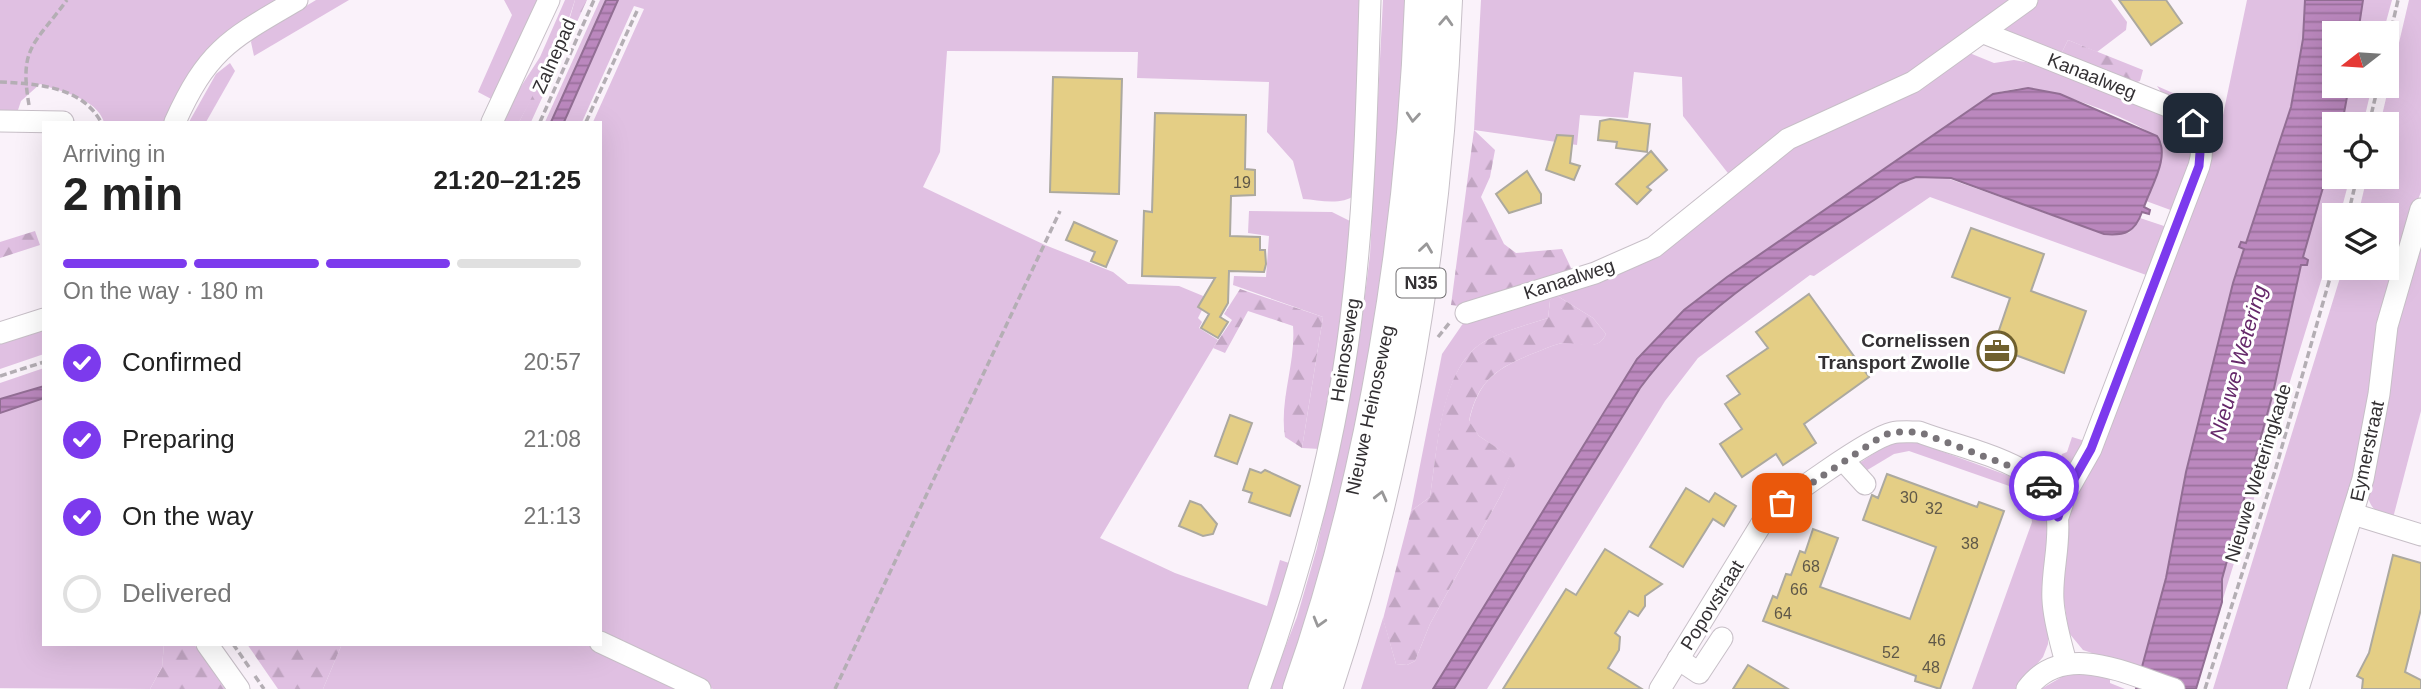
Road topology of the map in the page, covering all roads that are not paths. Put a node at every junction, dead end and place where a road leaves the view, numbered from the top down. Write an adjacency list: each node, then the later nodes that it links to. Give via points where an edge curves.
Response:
1 (297, 0): 10 (street, via 213,56)
2 (550, 0): 11 (street)
3 (1370, 0): 28 (street, Heinoseweg, via 1362,209 1346,349 1302,561)
4 (1420, 0): 29 (highway, Nieuwe Heinoseweg / N35, one-way to 29, via 1408,188 1389,316 1347,517)
5 (1447, 0): 30 (highway, Nieuwe Heinoseweg / N35, one-way to 5, via 1365,562 1408,364 1436,169)
6 (2027, 0): 7 (street, Kanaalweg)
7 (1984, 33): 13 (street, Kanaalweg, via 1913,82 1788,139 1654,247 1595,273); 19 (street, Kanaalweg, via 2180,111 2201,139 2201,158 2189,192 2091,449)
8 (0, 121): 9 (street)
9 (42, 121)
10 (175, 121)
11 (492, 121)
12 (2421, 209): 18 (street, Eymerstraat, via 2386,326 2379,394)
13 (1466, 313)
14 (42, 320): 15 (street)
15 (0, 333)
16 (1844, 461): 17 (street); 19 (street, Popovstraat, via 1882,436 1919,432 2033,477 2050,494); 24 (street, Popovstraat, via 1765,518)
17 (1865, 484)
18 (2353, 514): 20 (street); 34 (street, Eymerstraat)
19 (2058, 517): 25 (street, via 2053,603)
20 (2421, 535)
21 (1722, 638): 24 (street, via 1699,673)
22 (602, 643): 27 (street)
23 (208, 646): 26 (street)
24 (1678, 659): 31 (street, Popovstraat)
25 (2066, 663): 32 (street, via 2040,673); 33 (street, via 2089,664)
26 (239, 689)
27 (700, 689)
28 (1259, 689)
29 (1298, 689)
30 (1327, 689)
31 (1660, 689)
32 (2026, 689)
33 (2174, 689)
34 (2298, 689)

